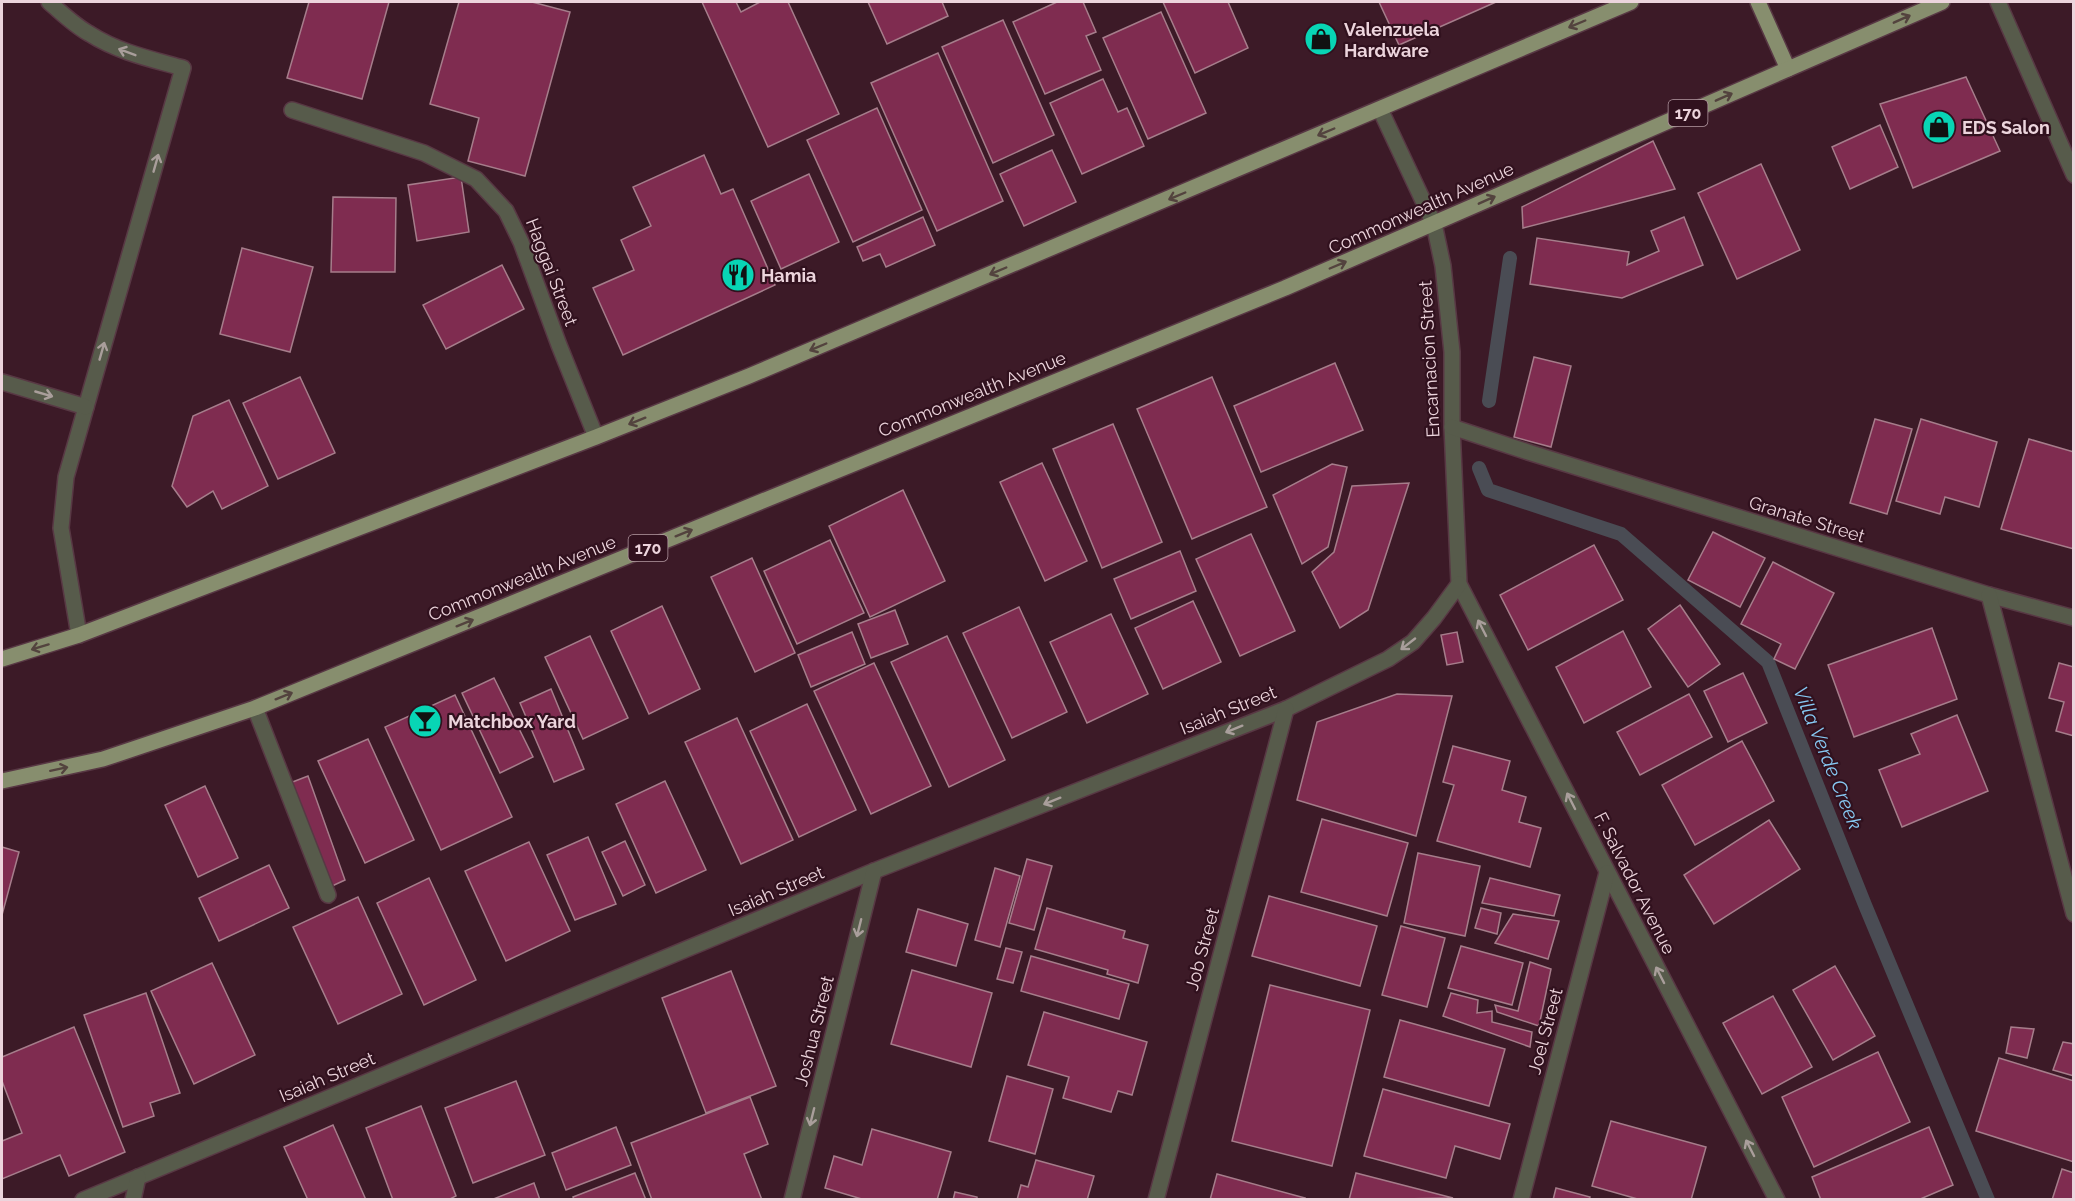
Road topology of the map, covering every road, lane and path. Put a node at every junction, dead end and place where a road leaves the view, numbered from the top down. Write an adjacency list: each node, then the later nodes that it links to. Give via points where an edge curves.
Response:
1 (49, 2): 12 (street, one-way to 1, via 183,68 137,55 88,34)
2 (1631, 2): 7 (main road, one-way to 7)
3 (1758, 2): 6 (main road)
4 (1942, 2): 6 (main road, Commonwealth Avenue / 170, one-way to 4)
5 (1998, 2): 9 (street)
6 (1788, 69): 10 (main road, Commonwealth Avenue / 170, one-way to 6)
7 (1380, 109): 10 (street, Encarnacion Street); 14 (main road, one-way to 14)
8 (292, 110): 14 (street, Haggai Street, via 424,153 476,179 499,203 521,242)
9 (2073, 175)
10 (1434, 224): 13 (street, Encarnacion Street, via 1449,317); 20 (main road, Commonwealth Avenue / 170, one-way to 10)
11 (2, 382): 12 (street, one-way to 12)
12 (86, 407): 18 (street, via 66,477 61,528)
13 (1452, 427): 15 (street, Encarnacion Street); 16 (street, Granate Street)
14 (596, 437): 18 (main road)
15 (1459, 584): 21 (street, Isaiah Street, one-way to 21, via 1413,642 1388,660); 24 (street, F. Salvador Avenue, one-way to 15)
16 (1989, 595): 17 (street, Granate Street); 26 (street)
17 (2073, 618)
18 (79, 635): 19 (main road, one-way to 19)
19 (2, 659)
20 (255, 708): 22 (main road, Commonwealth Avenue / 170, one-way to 20, via 103,759); 25 (street)
21 (1286, 708): 23 (street, Isaiah Street, one-way to 23); 31 (street, Job Street)
22 (2, 781)
23 (874, 871): 27 (street, Isaiah Street); 30 (street, Joshua Street, one-way to 30)
24 (1607, 873): 32 (street, Joel Street); 33 (street, F. Salvador Avenue, one-way to 24)
25 (328, 895)
26 (2073, 914)
27 (138, 1177): 28 (street, Isaiah Street); 29 (street)
28 (83, 1200)
29 (133, 1200)
30 (792, 1200)
31 (1156, 1200)
32 (1521, 1200)
33 (1777, 1200)

